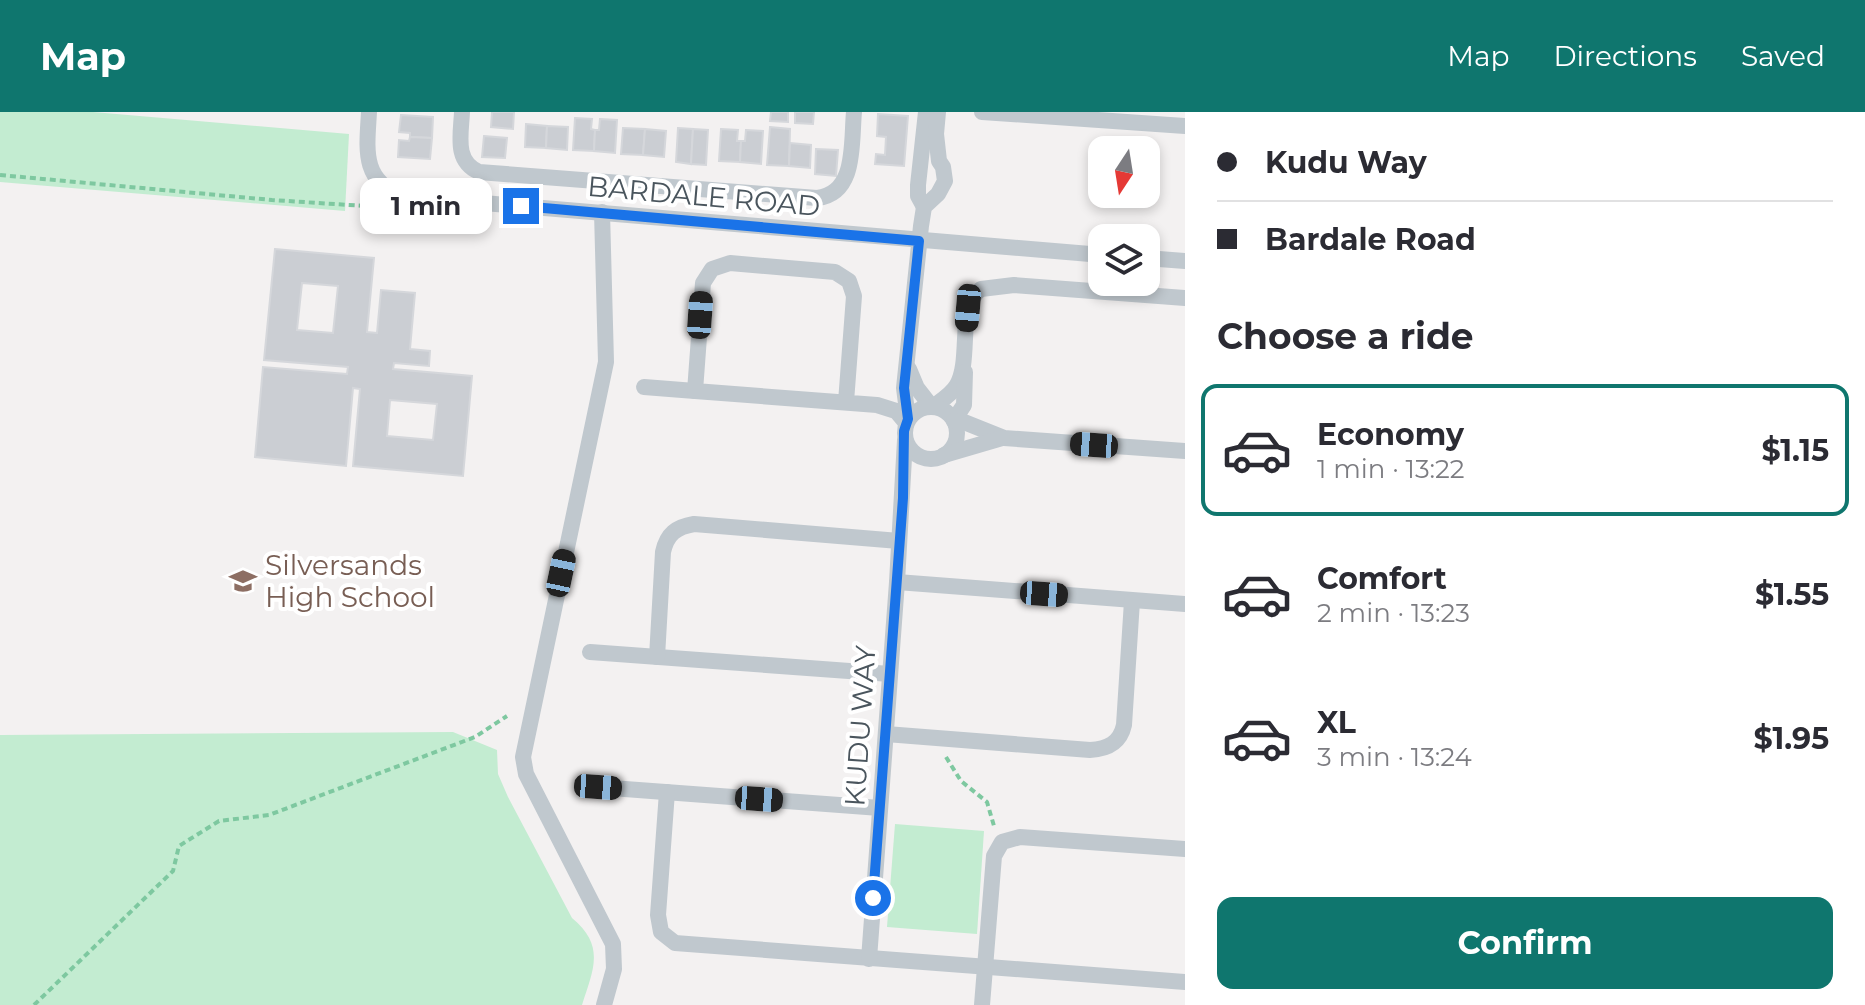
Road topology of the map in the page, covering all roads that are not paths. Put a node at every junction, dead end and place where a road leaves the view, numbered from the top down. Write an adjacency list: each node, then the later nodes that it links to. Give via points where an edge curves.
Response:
1 (369, 112): 11 (street, BARDALE ROAD, via 370,166 384,187 401,196)
2 (462, 112): 3 (street, via 461,152 467,165 487,174 825,197 846,179)
3 (854, 112)
4 (926, 112): 9 (street)
5 (938, 112): 8 (street)
6 (982, 112): 7 (street)
7 (1185, 126)
8 (939, 161): 9 (street, via 927,160); 10 (street, via 944,186)
9 (922, 167): 10 (street, via 918,196)
10 (924, 207): 12 (street, KUDU WAY)
11 (602, 212): 12 (street, BARDALE ROAD); 46 (street, via 606,362 523,757 526,774 613,944 614,969)
12 (919, 241): 13 (street, BARDALE ROAD); 17 (street, KUDU WAY)
13 (1088, 254)
14 (1160, 259): 15 (street)
15 (1185, 261)
16 (1185, 298): 18 (street, via 1014,285 981,289 969,301)
17 (908, 367): 20 (street, KUDU WAY); 24 (street)
18 (963, 367): 24 (street, via 956,386); 25 (street, via 964,405)
19 (644, 387): 21 (street)
20 (904, 388): 23 (street); 26 (street, KUDU WAY)
21 (695, 391): 22 (street); 22 (street, via 703,283 712,269 730,263 835,272 849,281 854,296)
22 (846, 402): 23 (street)
23 (882, 406): 26 (street, via 896,411)
24 (933, 406): 25 (street); 26 (street, via 920,409)
25 (954, 420): 27 (street); 29 (street, via 955,444)
26 (907, 427): 29 (street, via 916,454); 30 (street, KUDU WAY)
27 (1004, 438): 28 (street); 29 (street)
28 (1185, 451)
29 (934, 458): 30 (street, KUDU WAY, via 913,476)
30 (903, 498): 31 (street, KUDU WAY)
31 (899, 541): 32 (street, KUDU WAY); 36 (street, via 694,524 678,528 667,538 663,552)
32 (897, 582): 33 (street); 37 (street, KUDU WAY)
33 (1132, 601): 34 (street); 38 (street, via 1124,725 1114,744 1090,750)
34 (1185, 604)
35 (590, 652): 36 (street)
36 (657, 657): 37 (street)
37 (890, 674): 38 (street, KUDU WAY)
38 (886, 734): 41 (street, KUDU WAY)
39 (598, 787): 40 (street)
40 (667, 792): 41 (street); 43 (street, via 658,915 667,939 680,945)
41 (880, 808): 43 (street, KUDU WAY)
42 (1185, 849): 44 (street, via 1020,837 1002,842 994,856)
43 (869, 959): 44 (street)
44 (985, 967): 45 (street); 47 (street)
45 (1185, 982)
46 (604, 1005)
47 (982, 1005)

